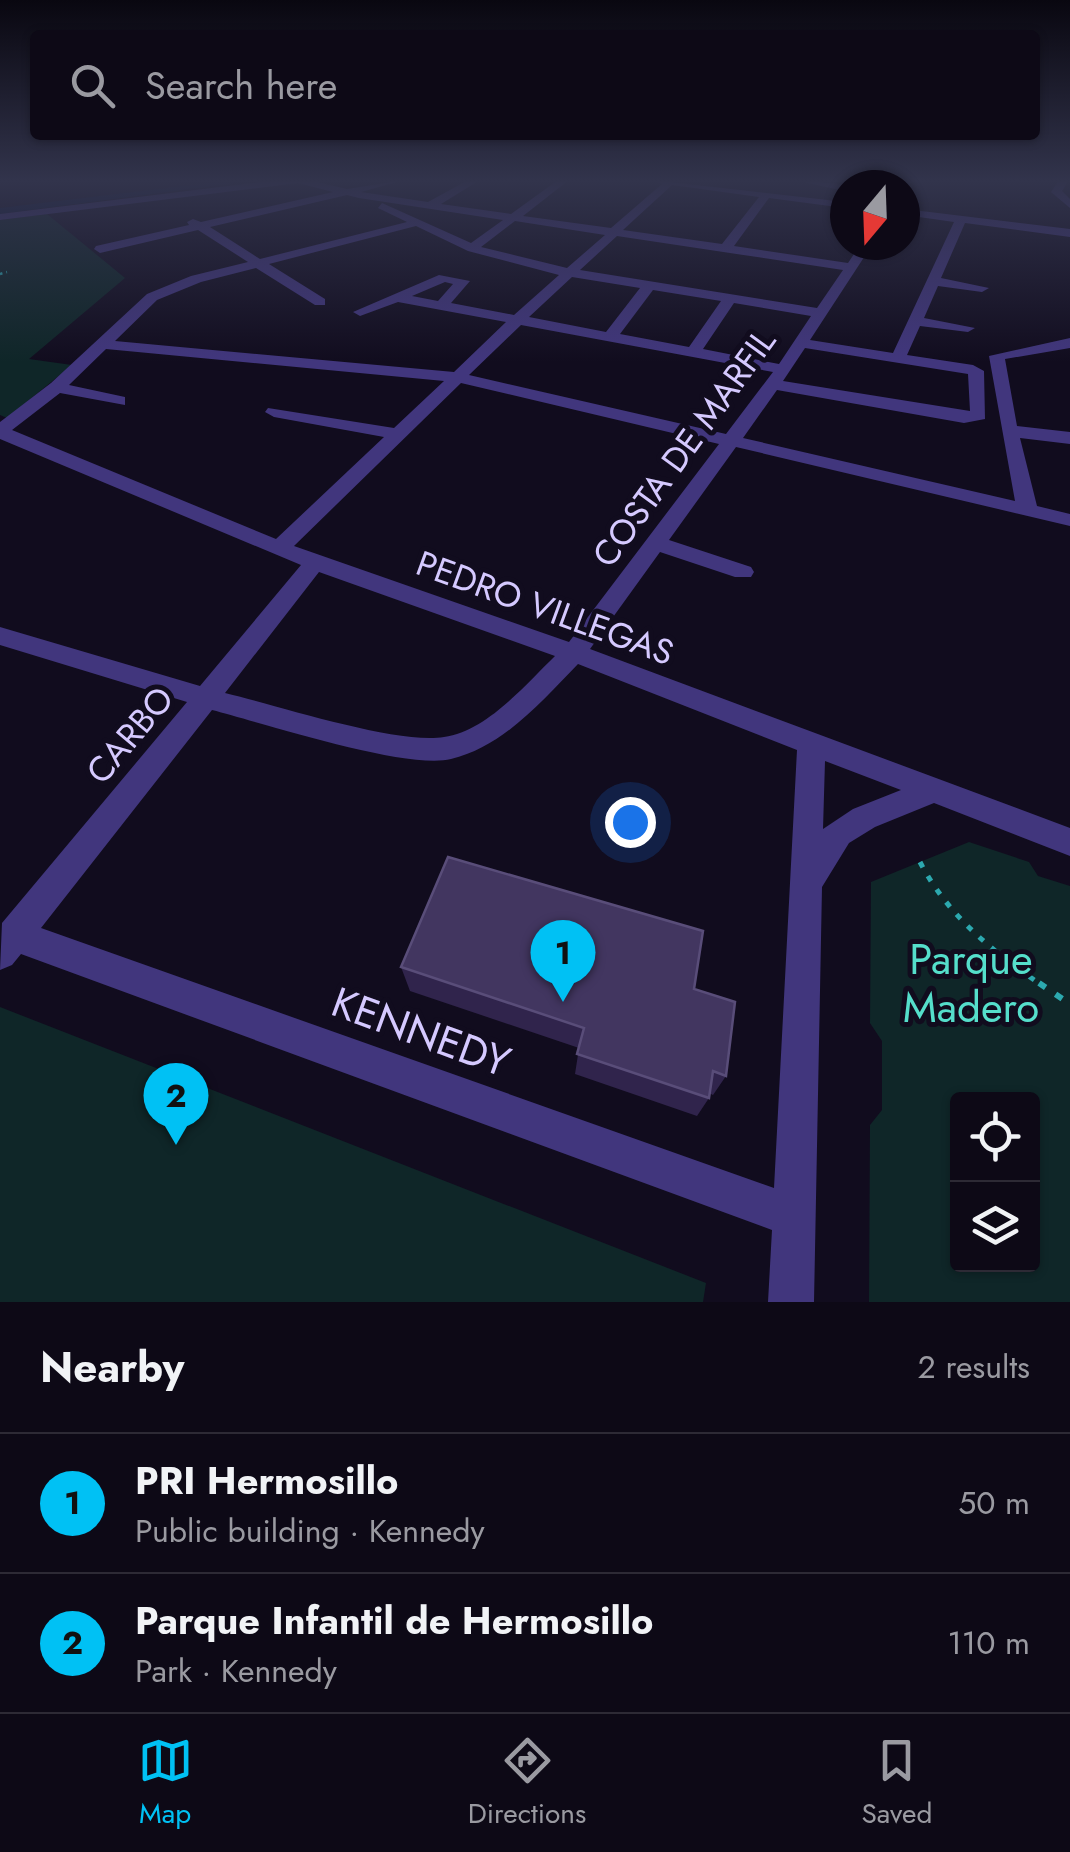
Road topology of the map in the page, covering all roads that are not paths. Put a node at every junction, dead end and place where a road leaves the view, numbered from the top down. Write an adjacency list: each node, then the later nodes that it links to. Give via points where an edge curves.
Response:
1 (133, 241): 10 (street)
2 (221, 241): 14 (street)
3 (346, 241): 14 (street)
4 (456, 241): 11 (street)
5 (482, 241): 11 (street)
6 (604, 241): 16 (street)
7 (671, 241): 12 (street)
8 (731, 241): 12 (street)
9 (952, 241): 17 (street)
10 (100, 248)
11 (472, 248): 16 (street)
12 (725, 249): 15 (street)
13 (856, 260): 15 (street, COSTA DE MARFIL)
14 (255, 264): 22 (street); 32 (street, via 152,297)
15 (851, 268): 25 (street, COSTA DE MARFIL)
16 (568, 273): 18 (street); 26 (street)
17 (934, 281): 19 (street); 27 (street)
18 (649, 286): 21 (street); 29 (street)
19 (982, 288)
20 (396, 297): 23 (street); 23 (street, via 444,278 463,281); 24 (street)
21 (730, 299): 25 (street); 33 (street)
22 (320, 302)
23 (440, 306): 26 (street)
24 (360, 312)
25 (819, 313): 30 (street, COSTA DE MARFIL)
26 (517, 320): 29 (street); 37 (street)
27 (916, 321): 28 (street); 34 (street)
28 (968, 328)
29 (610, 337): 33 (street)
30 (802, 343): 34 (street); 36 (street, COSTA DE MARFIL)
31 (1070, 343): 42 (street, via 997,356)
32 (102, 344): 35 (street); 39 (street)
33 (694, 352): 36 (street)
34 (898, 358): 36 (street, via 978,374 979,415 964,418)
35 (305, 361): 37 (street); 38 (street)
36 (778, 376): 46 (street, COSTA DE MARFIL)
37 (458, 377): 44 (street); 46 (street)
38 (286, 382)
39 (57, 387): 40 (street); 43 (street)
40 (119, 401)
41 (274, 412): 44 (street)
42 (1009, 431): 45 (street); 49 (street)
43 (0, 432): 47 (street, PEDRO VILLEGAS)
44 (400, 434): 52 (street)
45 (1070, 438)
46 (730, 440): 49 (street); 51 (street, COSTA DE MARFIL)
47 (29, 444): 48 (street); 52 (street, PEDRO VILLEGAS)
48 (0, 459)
49 (1028, 510): 50 (street)
50 (1070, 520)
51 (655, 543): 54 (street); 56 (street, COSTA DE MARFIL)
52 (282, 546): 53 (street, PEDRO VILLEGAS)
53 (315, 563): 56 (street, PEDRO VILLEGAS); 57 (street, CARBO)
54 (743, 572)
55 (0, 636): 57 (street)
56 (574, 653): 57 (street, COSTA DE MARFIL, via 498,722 447,749 397,746); 58 (street, PEDRO VILLEGAS)
57 (209, 698): 62 (street, CARBO)
58 (810, 745): 59 (street, PEDRO VILLEGAS); 61 (street)
59 (930, 792): 60 (street, PEDRO VILLEGAS); 61 (street, via 838,833)
60 (1070, 842)
61 (805, 886): 63 (street)
62 (7, 944): 63 (street, KENNEDY)
63 (796, 1217): 64 (street)
64 (791, 1302)

